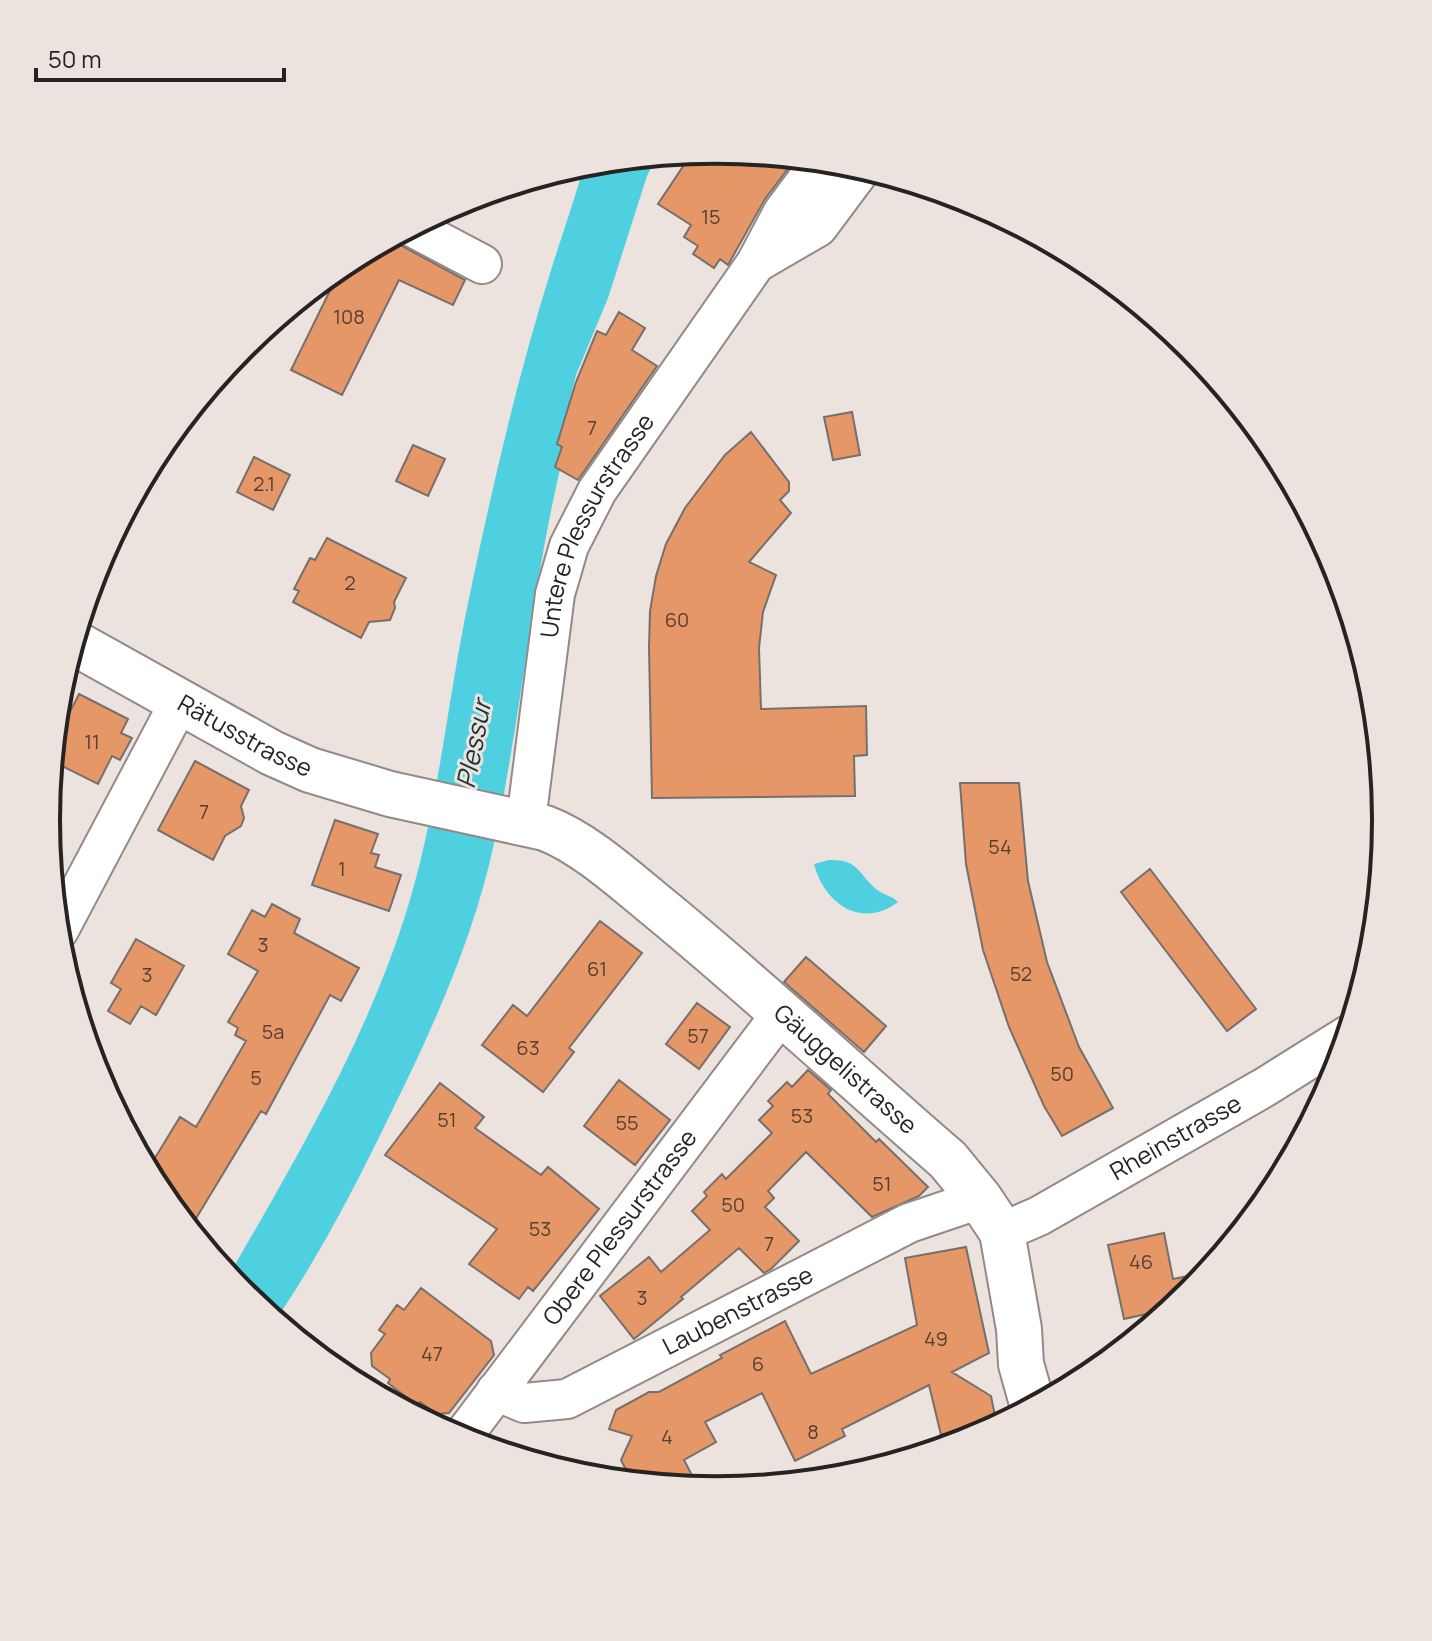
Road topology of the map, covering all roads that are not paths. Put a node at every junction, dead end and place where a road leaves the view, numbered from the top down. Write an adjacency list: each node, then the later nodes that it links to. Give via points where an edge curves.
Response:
1 (813, 172): 4 (street, Untere Plessurstrasse, via 783,212)
2 (854, 179): 4 (street, Untere Plessurstrasse, via 818,227)
3 (424, 233): 5 (street)
4 (756, 263): 8 (street, Untere Plessurstrasse, via 597,491 569,546 555,594)
5 (482, 264)
6 (83, 648): 7 (street, Rätusstrasse)
7 (180, 701): 8 (street, Rätusstrasse, via 295,764 360,786); 9 (street)
8 (518, 820): 10 (street, Gäuggelistrasse, via 564,836 633,887)
9 (67, 914)
10 (781, 1014): 12 (street, Gäuggelistrasse, via 948,1160); 13 (street, Obere Plessurstrasse)
11 (1332, 1045): 12 (street, Rheinstrasse, via 1039,1216)
12 (991, 1216): 13 (street, Laubenstrasse, via 909,1223 567,1399 524,1403); 14 (street, Gäuggelistrasse)
13 (496, 1391): 15 (street, Obere Plessurstrasse)
14 (1030, 1396)
15 (469, 1428)

